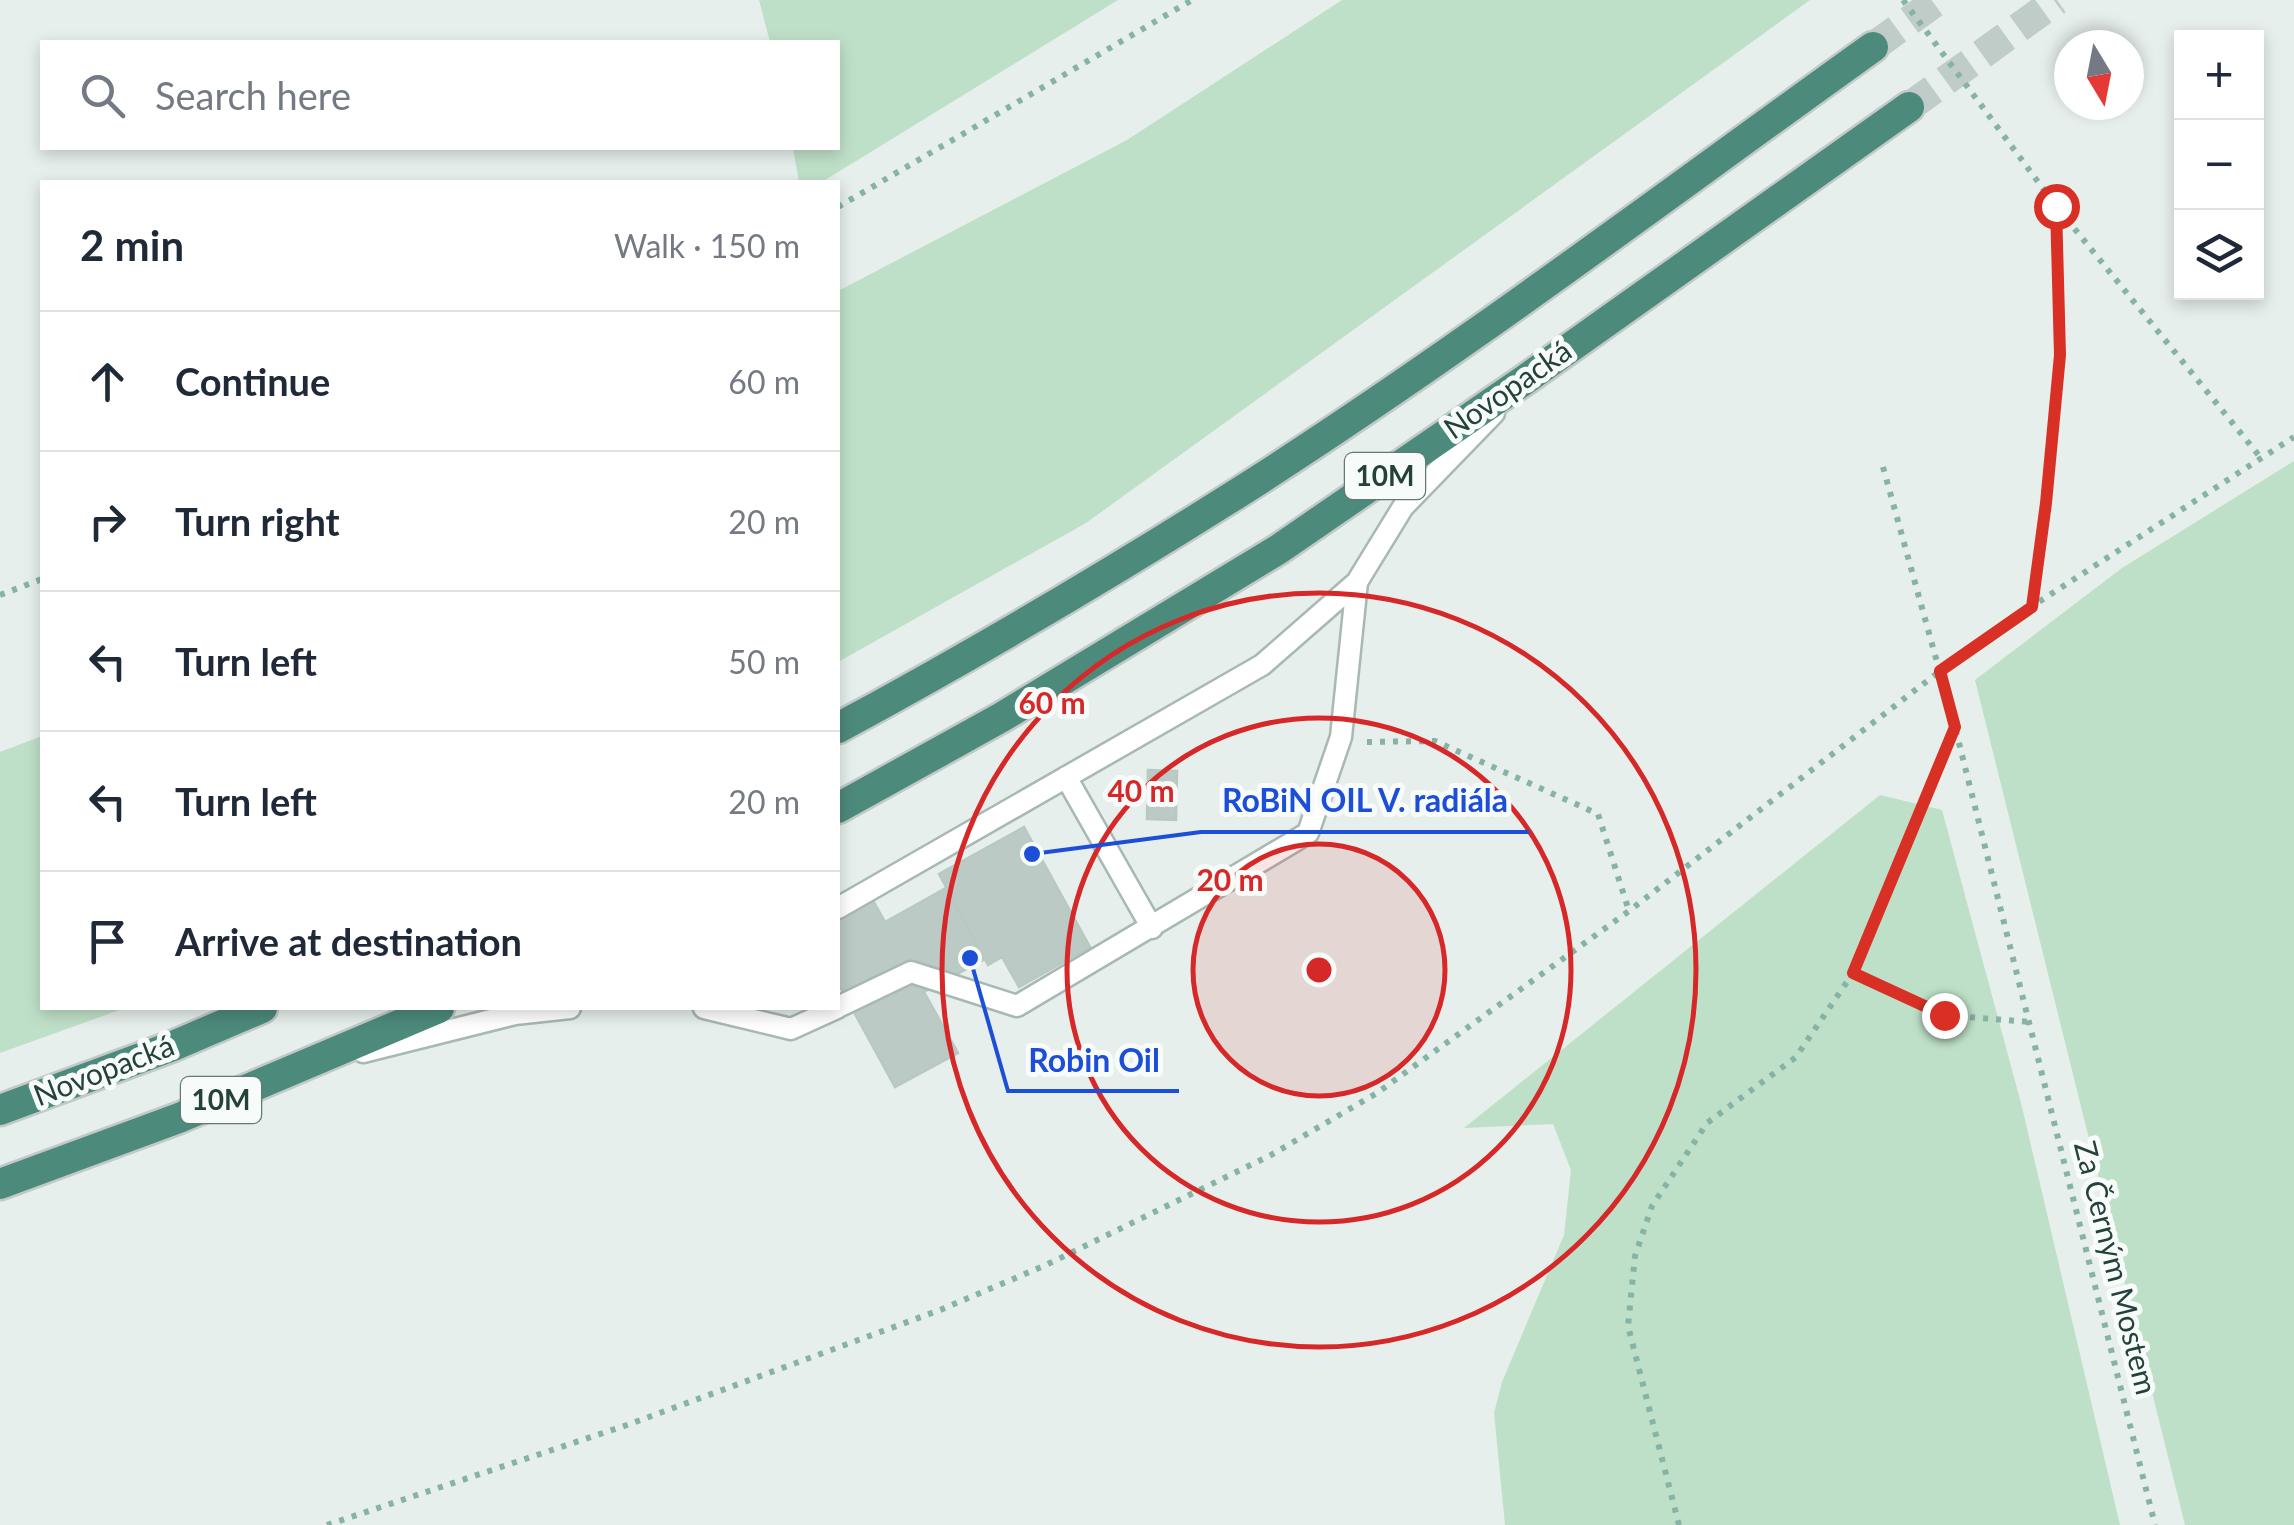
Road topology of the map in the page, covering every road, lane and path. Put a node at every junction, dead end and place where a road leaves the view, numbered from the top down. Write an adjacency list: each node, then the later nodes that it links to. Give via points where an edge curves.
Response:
1 (1192, 0): 5 (path)
2 (1903, 0): 6 (path)
3 (1873, 47): 16 (highway, 10M, via 1237,494)
4 (1909, 107): 7 (highway, Novopacká / 10M)
5 (840, 206)
6 (2056, 206): 9 (path); 14 (path, via 2060,355)
7 (1526, 378): 12 (lane, via 1403,507); 20 (highway, Novopacká / 10M, via 1279,549)
8 (2294, 437): 9 (path)
9 (2261, 458): 14 (path)
10 (1883, 467): 15 (path, Za Černým Mostem)
11 (40, 580): 13 (path)
12 (1357, 582): 18 (lane); 19 (lane, via 1262,664)
13 (0, 595)
14 (2032, 607): 15 (path)
15 (1940, 671): 17 (path, Za Černým Mostem); 22 (path)
16 (840, 727)
17 (1955, 727): 24 (path); 31 (path, Za Černým Mostem)
18 (1341, 738): 22 (path, via 1436,741 1598,814); 23 (lane, via 1308,834)
19 (1066, 776): 21 (lane); 23 (lane)
20 (840, 807)
21 (840, 907)
22 (1630, 911): 35 (path, via 1378,1093 1167,1209 1046,1266 812,1359)
23 (1152, 928): 25 (lane, via 1017,1006 911,972)
24 (1853, 973): 31 (path, via 1944,1015); 36 (path, via 1796,1056 1707,1123 1652,1206 1635,1256 1628,1326)
25 (840, 1006)
26 (257, 1010): 33 (highway, Novopacká / 10M)
27 (434, 1010): 32 (highway, 10M)
28 (551, 1010): 32 (lane)
29 (712, 1010): 30 (lane, via 791,1029)
30 (831, 1010)
31 (2030, 1022): 37 (path, Za Černým Mostem)
32 (298, 1068): 34 (highway, 10M)
33 (0, 1110)
34 (0, 1184)
35 (327, 1525)
36 (1680, 1525)
37 (2155, 1525)

